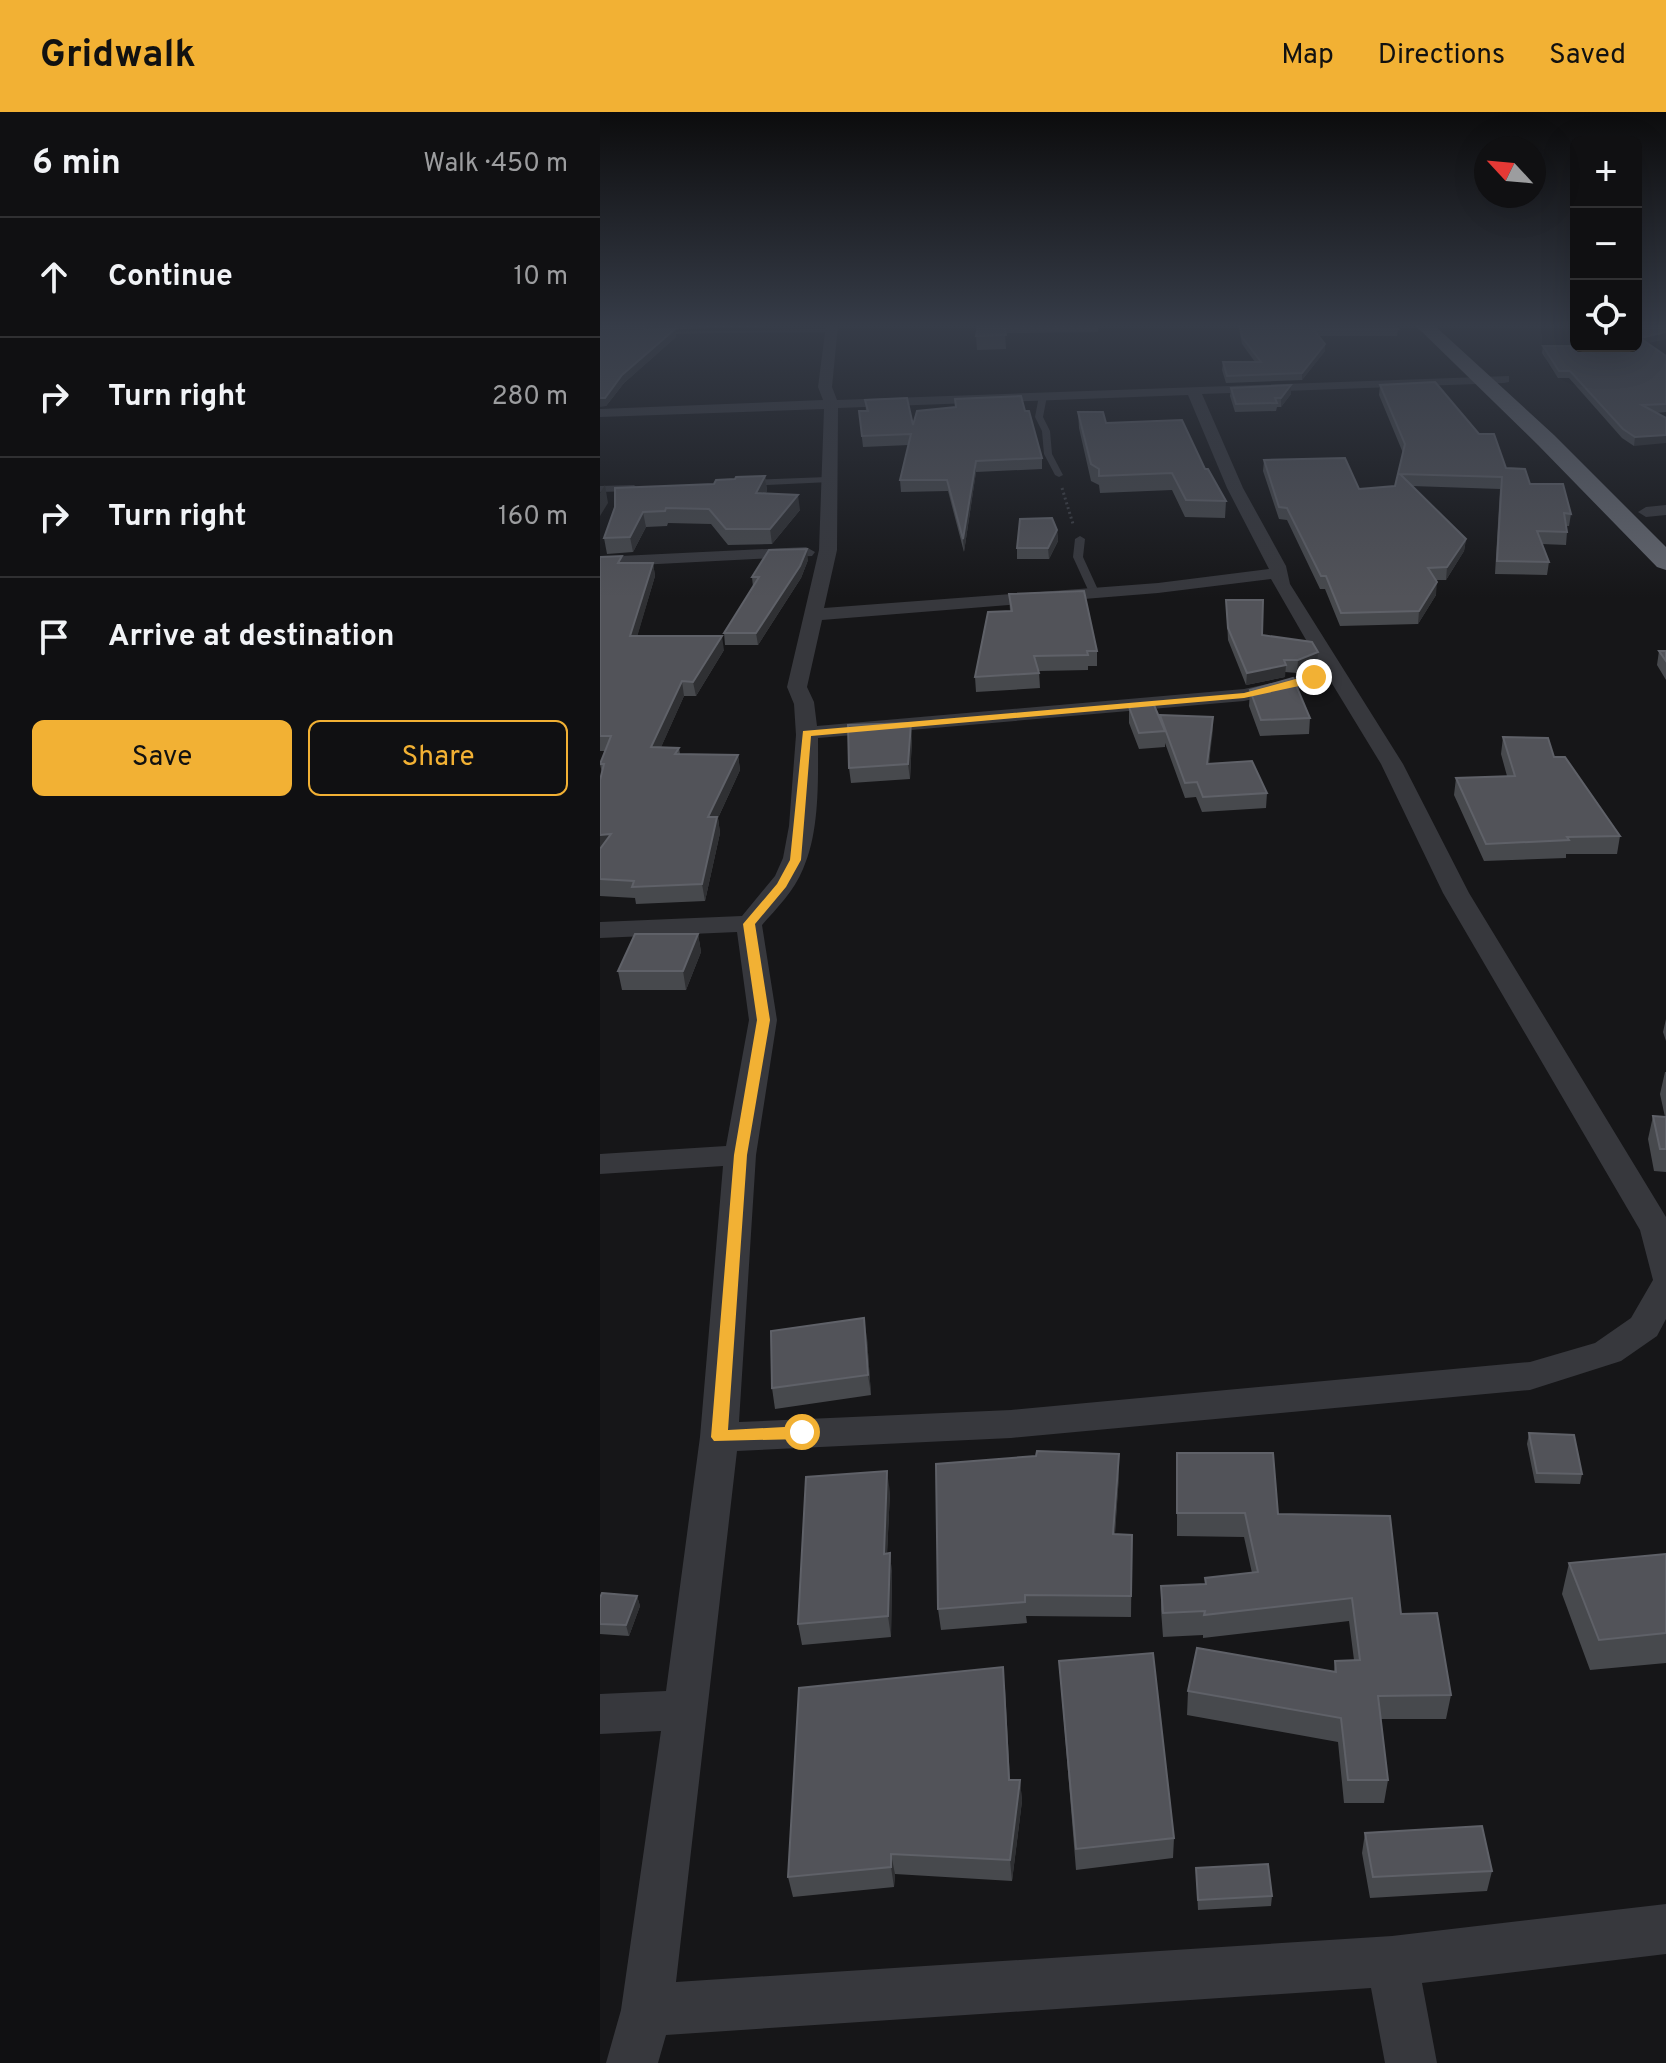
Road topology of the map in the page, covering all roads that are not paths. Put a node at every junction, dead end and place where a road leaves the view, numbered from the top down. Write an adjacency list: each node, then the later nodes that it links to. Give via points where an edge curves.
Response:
1 (830, 416): 7 (street)
2 (1039, 416): 6 (lane)
3 (1204, 416): 17 (street)
4 (1525, 416): 16 (highway)
5 (1538, 416): 11 (highway)
6 (1059, 475)
7 (827, 480): 8 (lane); 14 (street)
8 (736, 483)
9 (645, 487): 10 (lane)
10 (600, 489)
11 (1656, 511): 12 (highway)
12 (1666, 531)
13 (1080, 539): 18 (lane, via 1078,557)
14 (828, 550): 15 (street); 19 (street)
15 (600, 562)
16 (1666, 562)
17 (1279, 573): 18 (street); 20 (street)
18 (1094, 592): 19 (street)
19 (813, 615): 21 (street, via 797,687 805,705)
20 (1335, 667): 21 (street, via 1296,684 1244,695); 26 (street, via 1392,764 1456,893 1657,1230)
21 (806, 733): 22 (street, via 795,860 782,885)
22 (749, 924): 23 (street); 24 (street, via 763,1020)
23 (600, 930)
24 (740, 1155): 25 (street); 28 (street)
25 (600, 1164)
26 (1666, 1274)
27 (1666, 1287): 28 (street, via 1644,1327 1608,1352 1530,1376 1011,1424)
28 (719, 1437): 29 (street)
29 (686, 1710): 30 (street); 33 (street)
30 (600, 1714)
31 (1666, 1929): 32 (street)
32 (1392, 1961): 33 (street); 35 (street)
33 (647, 2010): 34 (street)
34 (632, 2063)
35 (1411, 2063)

